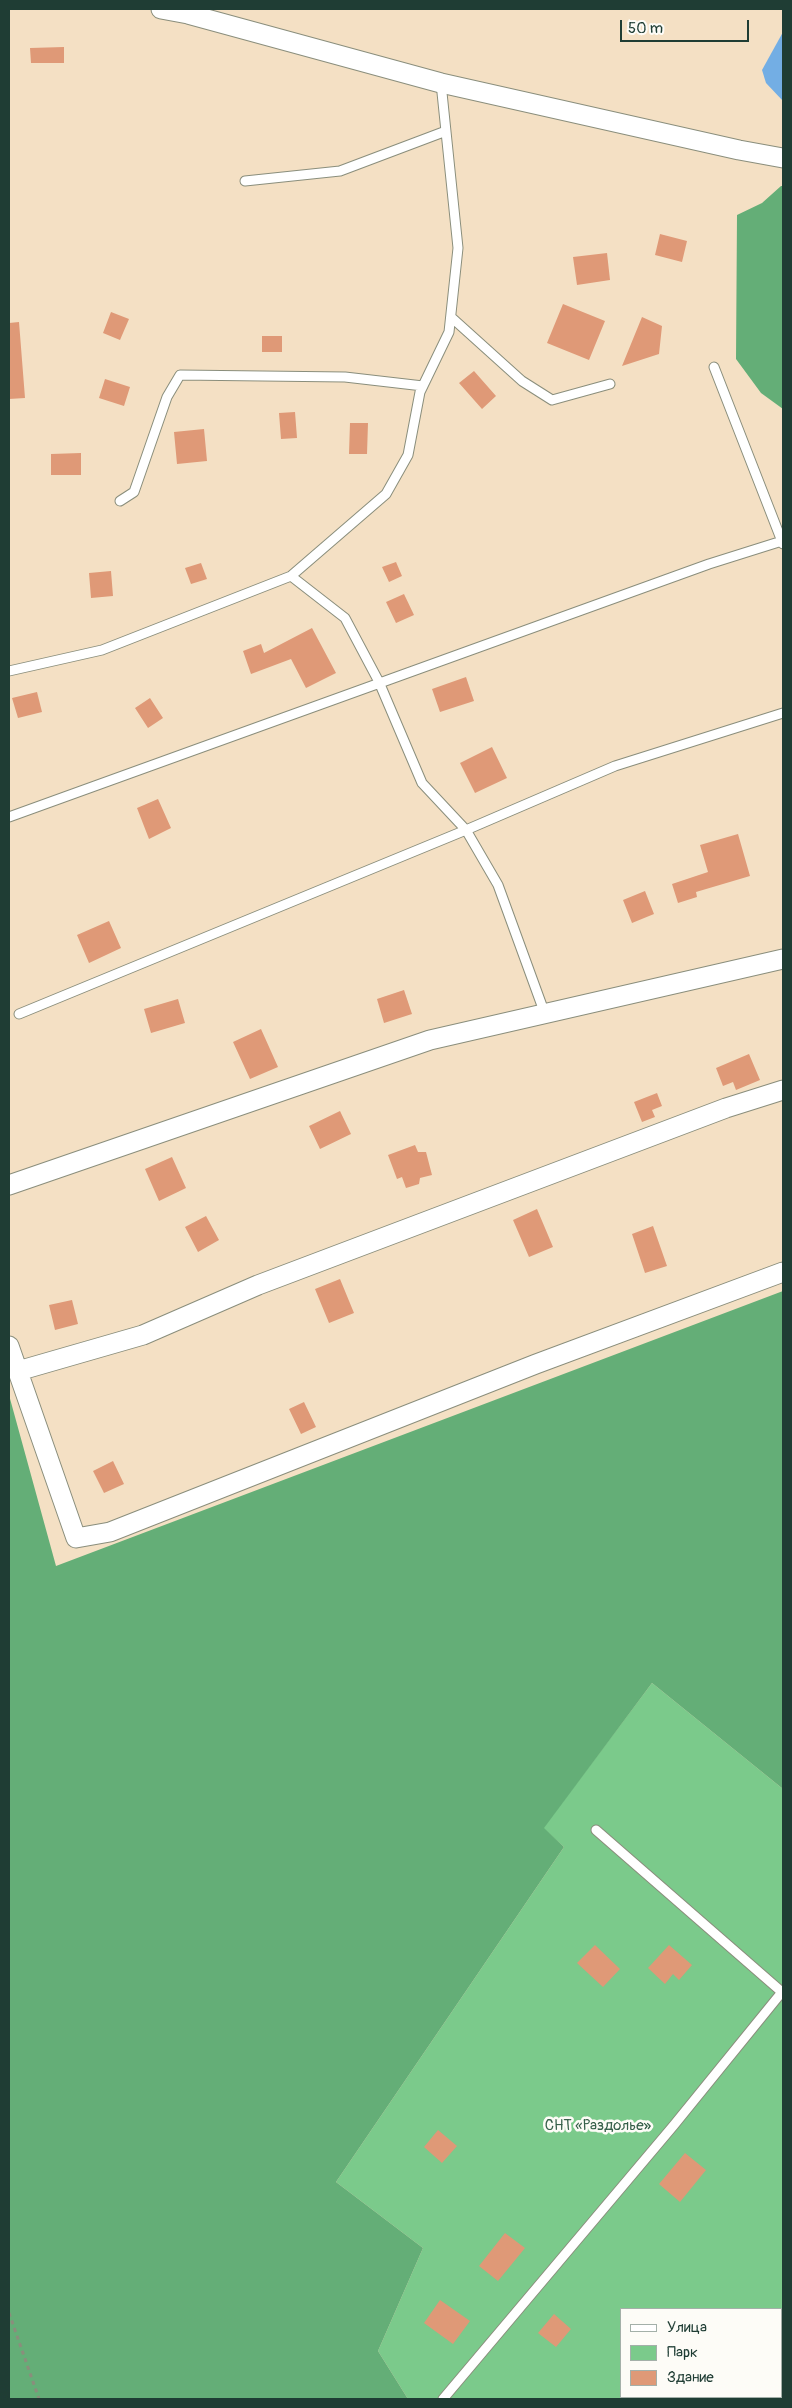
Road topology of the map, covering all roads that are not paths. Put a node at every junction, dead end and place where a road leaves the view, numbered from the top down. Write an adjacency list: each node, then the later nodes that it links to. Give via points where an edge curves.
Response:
1 (161, 9): 2 (street)
2 (441, 83): 3 (lane); 4 (street)
3 (446, 131): 5 (lane, via 340,171); 6 (lane, via 458,248)
4 (783, 158)
5 (245, 181)
6 (451, 317): 8 (lane, via 522,381 552,400); 9 (lane, via 450,332)
7 (714, 367): 11 (lane)
8 (610, 384)
9 (423, 386): 10 (lane, via 346,377 180,376 167,397 134,492); 12 (lane, via 408,455 386,494)
10 (120, 501)
11 (782, 542): 14 (lane, via 700,567)
12 (291, 576): 13 (lane, via 102,650); 14 (lane, via 345,618)
13 (9, 671)
14 (379, 682): 16 (lane); 17 (lane, via 422,783)
15 (783, 713): 17 (lane, via 615,766)
16 (9, 818)
17 (466, 830): 19 (lane); 20 (lane, via 498,885)
18 (783, 958): 20 (street)
19 (18, 1014)
20 (545, 1014): 22 (street, via 430,1040)
21 (783, 1090): 25 (street, via 726,1108 267,1282 143,1335)
22 (9, 1185)
23 (783, 1272): 25 (street, via 536,1364 110,1532 76,1538)
24 (9, 1346): 25 (street)
25 (18, 1371)
26 (596, 1830): 27 (lane)
27 (783, 1992): 28 (lane)
28 (443, 2399)

